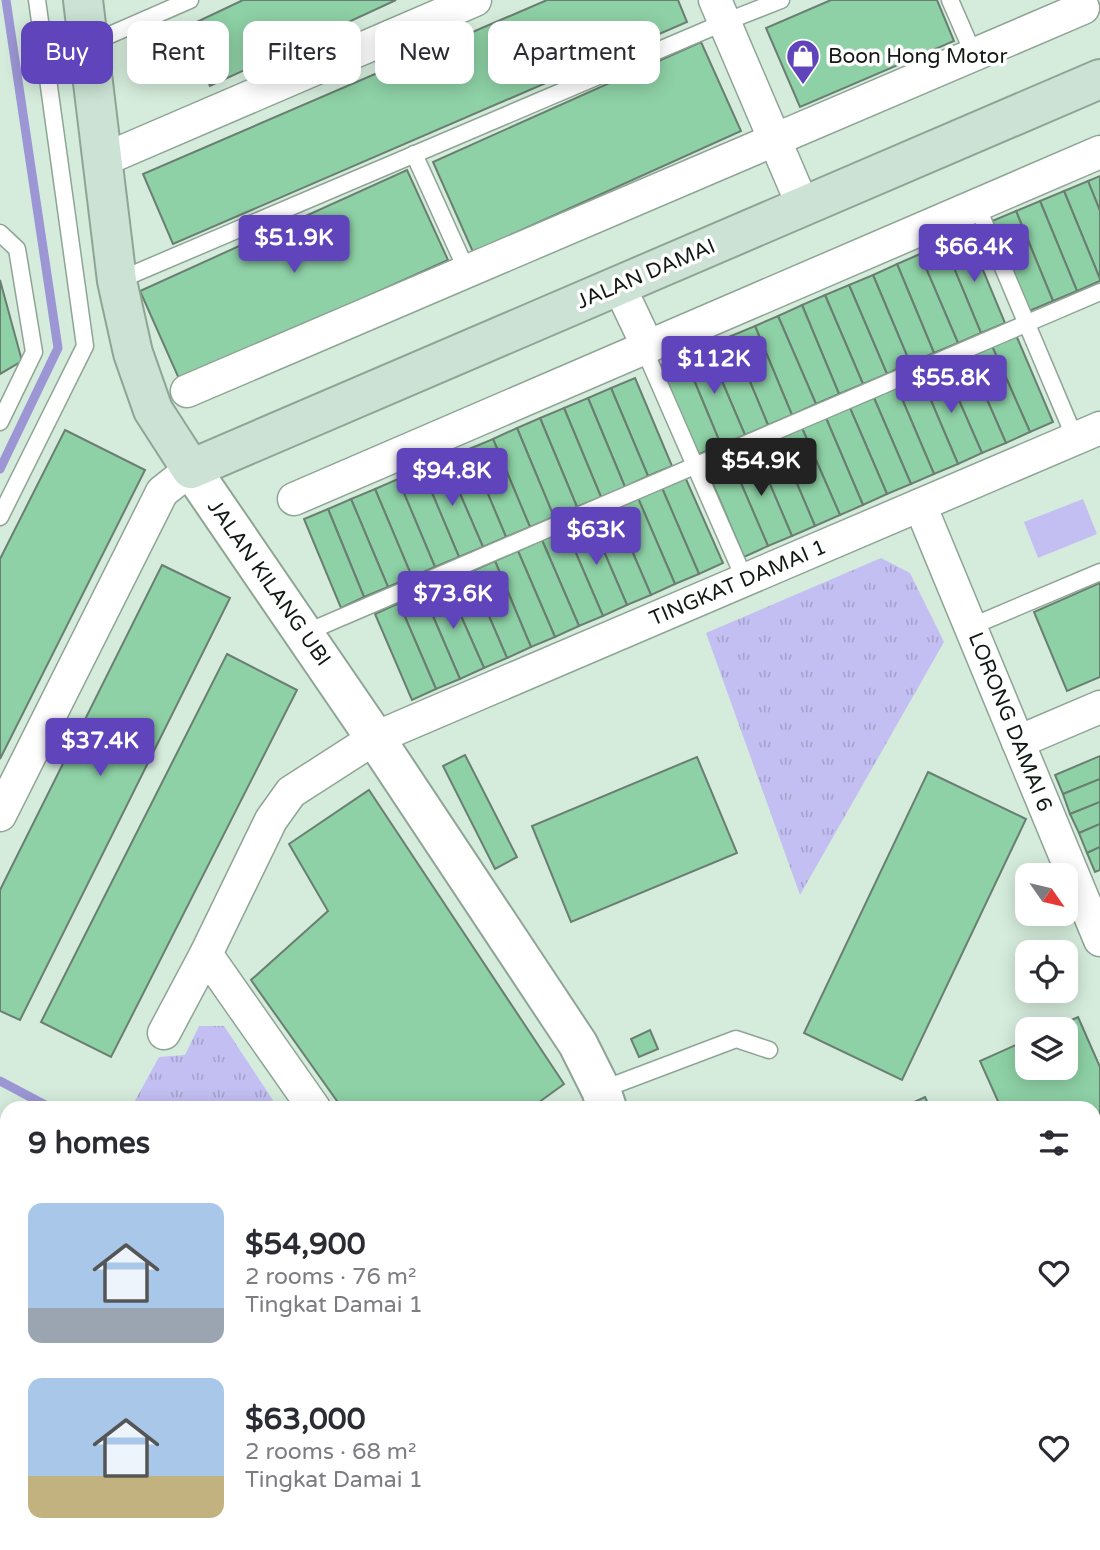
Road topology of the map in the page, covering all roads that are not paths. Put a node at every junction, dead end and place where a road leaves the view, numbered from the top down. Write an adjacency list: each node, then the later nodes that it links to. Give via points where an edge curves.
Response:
1 (37, 0): 34 (lane, via 85,346)
2 (83, 0): 9 (main road, JALAN KILANG UBI)
3 (190, 0): 10 (lane)
4 (475, 0): 17 (street)
5 (781, 0): 8 (lane)
6 (950, 0): 11 (lane)
7 (1083, 8): 11 (street)
8 (720, 11): 14 (street); 16 (lane)
9 (86, 21)
10 (113, 34)
11 (974, 55): 14 (street)
12 (1100, 79): 19 (main road, JALAN DAMAI)
13 (94, 84): 17 (main road, JALAN KILANG UBI)
14 (775, 140): 19 (street); 21 (street)
15 (1100, 152): 18 (street)
16 (414, 154): 21 (lane); 22 (lane)
17 (103, 160): 22 (main road, JALAN KILANG UBI)
18 (976, 205): 25 (lane); 26 (street)
19 (803, 206): 23 (main road, JALAN DAMAI)
20 (0, 233): 28 (lane, via 17,249 34,352)
21 (467, 271): 27 (street)
22 (117, 281): 31 (main road, JALAN KILANG UBI, via 133,352 153,410)
23 (619, 286): 26 (street); 31 (main road, JALAN DAMAI)
24 (1100, 292): 25 (lane)
25 (1027, 324): 29 (lane); 30 (lane)
26 (646, 348): 30 (lane); 32 (street)
27 (187, 391)
28 (0, 422)
29 (1088, 433): 33 (street, TINGKAT DAMAI 1)
30 (696, 467): 36 (lane); 38 (lane)
31 (191, 469): 38 (street, JALAN KILANG UBI); 42 (street, via 162,492)
32 (294, 499)
33 (920, 505): 36 (street, TINGKAT DAMAI 1); 37 (street, LORONG DAMAI 6)
34 (0, 517)
35 (1100, 572): 37 (lane)
36 (745, 580): 40 (street, TINGKAT DAMAI 1)
37 (970, 627): 41 (street, LORONG DAMAI 6)
38 (305, 633): 40 (street, JALAN KILANG UBI)
39 (1100, 707): 41 (street)
40 (375, 738): 44 (street, TINGKAT DAMAI 1, via 291,792 271,820); 47 (street, JALAN KILANG UBI, via 578,1044)
41 (1018, 742): 43 (street, LORONG DAMAI 6)
42 (0, 815)
43 (1100, 940)
44 (206, 954): 45 (street, TINGKAT DAMAI 1); 48 (street)
45 (164, 1033)
46 (769, 1050): 47 (lane, via 736,1038)
47 (604, 1099)
48 (309, 1101)

